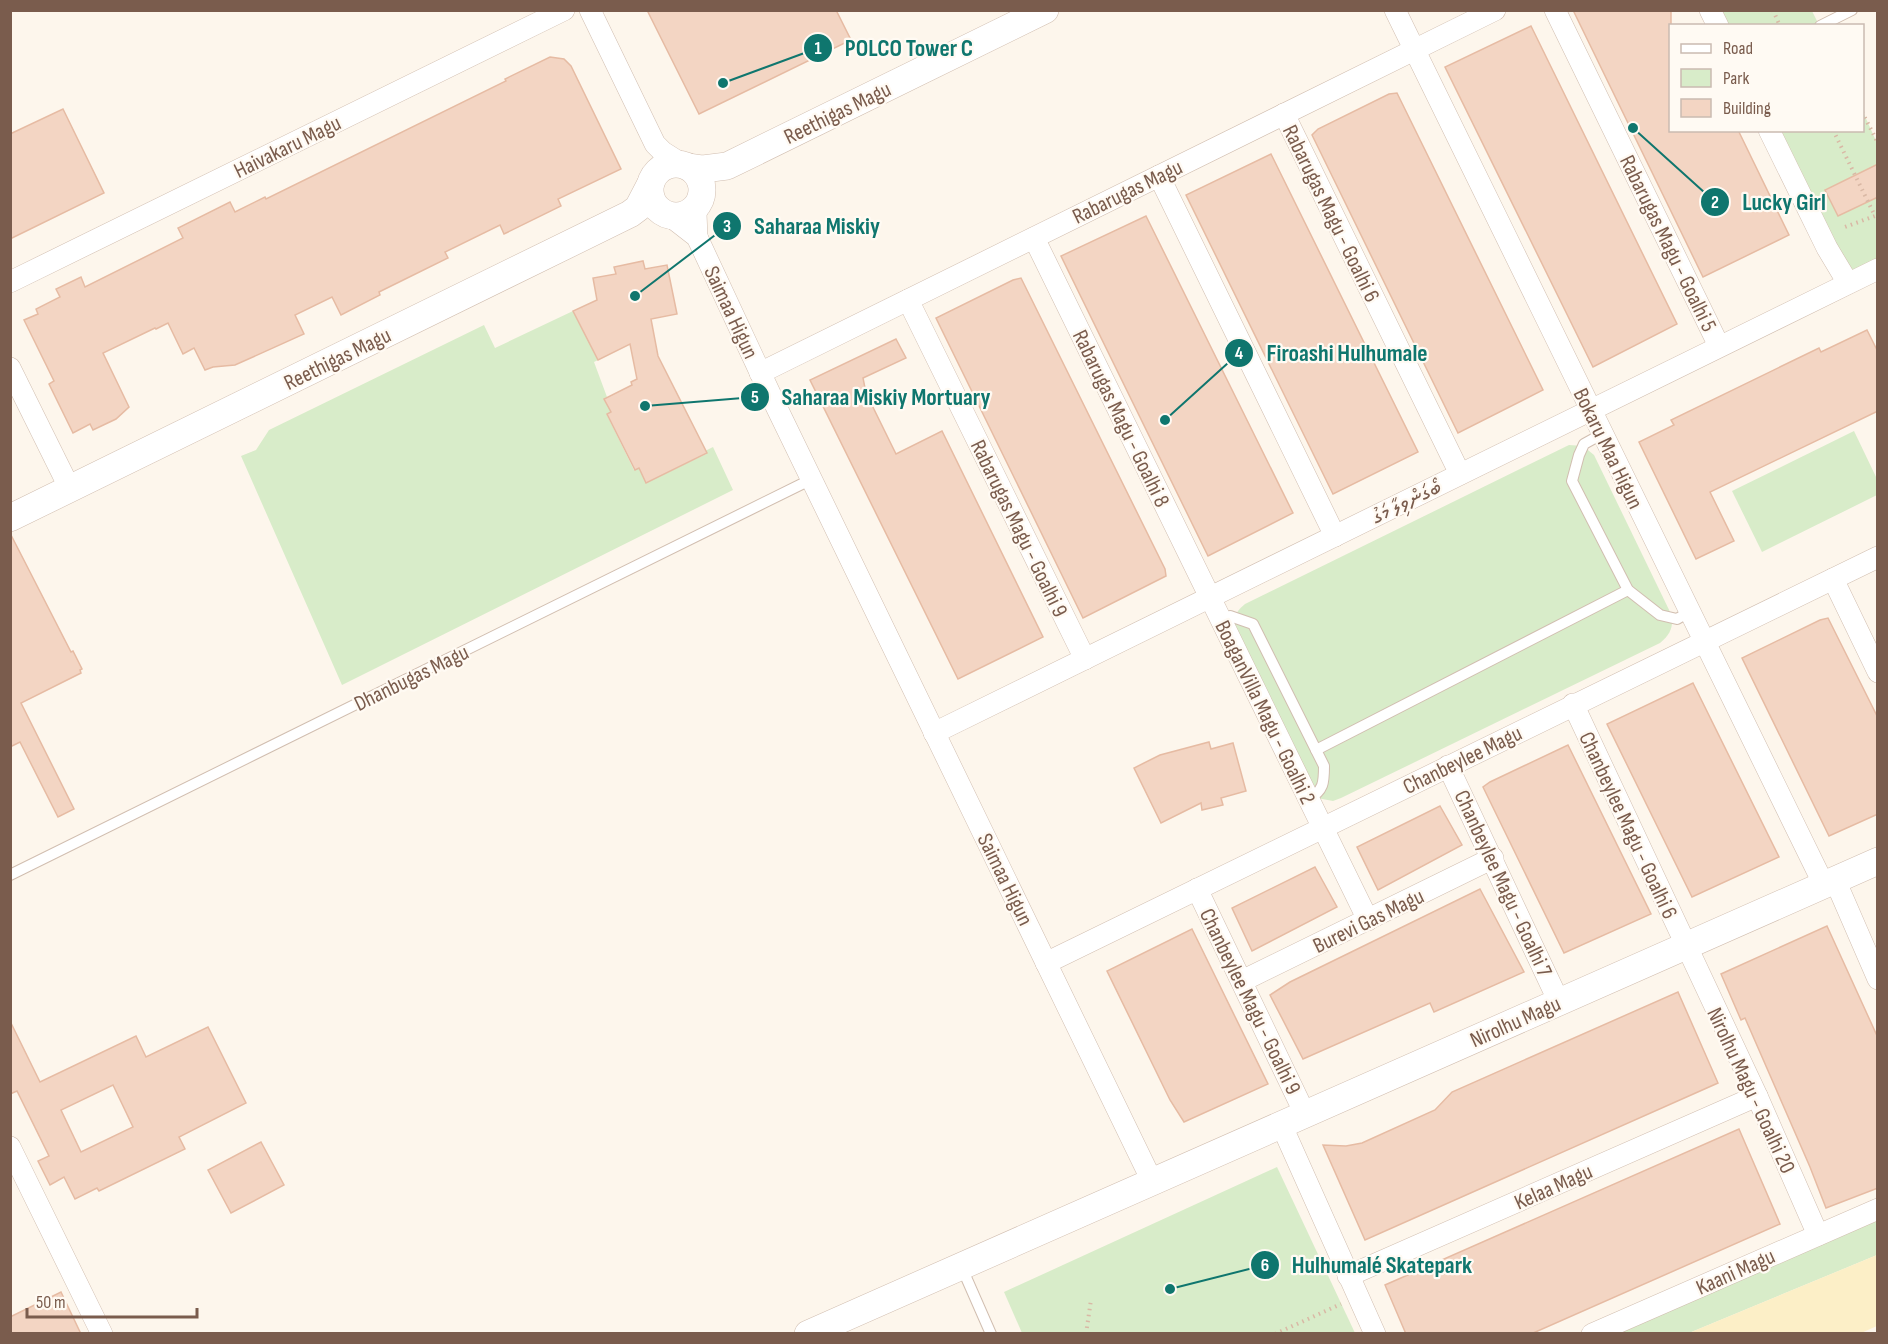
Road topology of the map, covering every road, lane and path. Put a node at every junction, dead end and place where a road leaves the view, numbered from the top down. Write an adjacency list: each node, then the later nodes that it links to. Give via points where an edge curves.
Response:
1 (564, 10): 31 (street, Haivakaru Magu)
2 (590, 10): 19 (street)
3 (1045, 10): 20 (street, Reethigas Magu)
4 (1395, 10): 13 (street, Bokaru Maa Higun)
5 (1495, 10): 13 (street, Rabarugas Magu)
6 (1555, 10): 34 (street, Rabarugas Magu - Goalhi 5)
7 (1710, 10): 10 (street)
8 (1773, 10): 11 (path)
9 (1852, 10): 12 (lane)
10 (1717, 24)
11 (1779, 24)
12 (1824, 24)
13 (1414, 50): 14 (street, Rabarugas Magu); 37 (street, Bokaru Maa Higun)
14 (1284, 114): 22 (street, Rabarugas Magu); 39 (street, Rabarugas Magu - Goalhi 6)
15 (1864, 114): 18 (path)
16 (1770, 132): 29 (street)
17 (1834, 132): 25 (path)
18 (1878, 142)
19 (655, 144): 21 (street); 23 (street, via 656,165)
20 (727, 165): 21 (street, Reethigas Magu, via 703,169); 24 (street, Reethigas Magu)
21 (685, 166): 23 (street, via 665,166); 24 (street, via 700,180)
22 (1159, 176): 28 (street, Rabarugas Magu); 43 (street)
23 (651, 181): 26 (street, via 652,201); 41 (street, Reethigas Magu, via 638,208 630,214)
24 (700, 200): 26 (street, via 687,215); 27 (street, Saimaa Higun)
25 (1876, 215): 29 (path, via 1840,229 1845,239)
26 (670, 216): 27 (street, Saimaa Higun)
27 (697, 237): 36 (street, Saimaa Higun)
28 (1034, 238): 33 (street, Rabarugas Magu); 47 (street, Rabarugas Magu - Goalhi 8)
29 (1827, 248): 32 (street)
30 (1878, 268): 32 (street, ބޯގަންވިލާ މަގު)
31 (10, 282)
32 (1848, 283): 34 (street, ބޯގަންވިލާ މަގު)
33 (909, 300): 36 (street, Rabarugas Magu); 51 (street, Rabarugas Magu - Goalhi 9)
34 (1719, 346): 37 (street, ބޯގަންވިލާ މަގު)
35 (10, 368): 41 (street)
36 (760, 373): 40 (street, Saimaa Higun)
37 (1590, 410): 38 (street, Bokaru Maa Higun); 39 (street, ބޯގަންވިލާ މަގު)
38 (1602, 434): 46 (lane, via 1584,444 1572,481); 48 (street, Bokaru Maa Higun)
39 (1460, 474): 43 (street, ބޯގަންވިލާ މަގު)
40 (812, 479): 54 (street, Saimaa Higun); 61 (lane, Dhanbugas Magu)
41 (70, 489): 42 (street, Reethigas Magu)
42 (10, 518)
43 (1335, 536): 47 (street, ބޯގަންވިލާ މަގު)
44 (1878, 556): 45 (street, Chanbeylee Magu)
45 (1833, 579): 50 (street, Chanbeylee Magu); 52 (street)
46 (1628, 590): 48 (lane, via 1660,615 1677,619); 55 (lane)
47 (1209, 597): 49 (street, BoaganVilla Magu - Goalhi 2); 51 (street, ބޯގަންވިލާ މަގު)
48 (1689, 612): 50 (street, Bokaru Maa Higun)
49 (1221, 620): 55 (lane, via 1230,616 1253,624); 57 (street, BoaganVilla Magu - Goalhi 2)
50 (1703, 640): 53 (street, Chanbeylee Magu); 62 (street, Bokaru Maa Higun)
51 (1085, 659): 54 (street, ބޯގަންވިލާ މަގު)
52 (1878, 672)
53 (1573, 704): 56 (street, Chanbeylee Magu); 65 (street, Chanbeylee Magu - Goalhi 6)
54 (934, 733): 66 (street, Saimaa Higun)
55 (1316, 750): 57 (lane, via 1324,766 1324,781 1318,794)
56 (1448, 766): 58 (street, Chanbeylee Magu); 59 (street, Chanbeylee Magu - Goalhi 7)
57 (1308, 799): 58 (street, BoaganVilla Magu - Goalhi 2)
58 (1322, 827): 63 (street, Chanbeylee Magu); 64 (street, BoaganVilla Magu - Goalhi 2)
59 (1493, 858): 64 (street, Burevi Gas Magu); 69 (street, Chanbeylee Magu - Goalhi 7)
60 (1878, 861): 62 (street, Nirolhu Magu)
61 (10, 875)
62 (1829, 882): 65 (street, Nirolhu Magu); 67 (street, Bokaru Maa Higun)
63 (1197, 889): 66 (street, Chanbeylee Magu); 68 (street, Chanbeylee Magu - Goalhi 9)
64 (1368, 920): 68 (street, Burevi Gas Magu)
65 (1685, 946): 69 (street, Nirolhu Magu); 70 (street, Nirolhu Magu - Goalhi 20)
66 (1046, 963): 73 (street, Saimaa Higun)
67 (1878, 979)
68 (1242, 981): 71 (street, Chanbeylee Magu - Goalhi 9)
69 (1559, 1002): 71 (street, Nirolhu Magu)
70 (1757, 1096): 75 (street, Nirolhu Magu - Goalhi 20); 77 (street, Kelaa Magu)
71 (1293, 1119): 73 (street, Nirolhu Magu); 77 (street, Chanbeylee Magu - Goalhi 9)
72 (10, 1147): 80 (street)
73 (1152, 1182): 76 (street)
74 (1878, 1209): 75 (street, Kaani Magu)
75 (1818, 1235): 86 (street, Kaani Magu)
76 (961, 1266): 81 (street); 82 (lane)
77 (1348, 1276): 78 (street, Chanbeylee Magu - Goalhi 9)
78 (1358, 1297): 84 (path); 85 (street, Chanbeylee Magu - Goalhi 9)
79 (1091, 1300): 83 (path)
80 (102, 1334)
81 (808, 1334)
82 (991, 1334)
83 (1086, 1334)
84 (1275, 1334)
85 (1375, 1334)
86 (1592, 1334)

